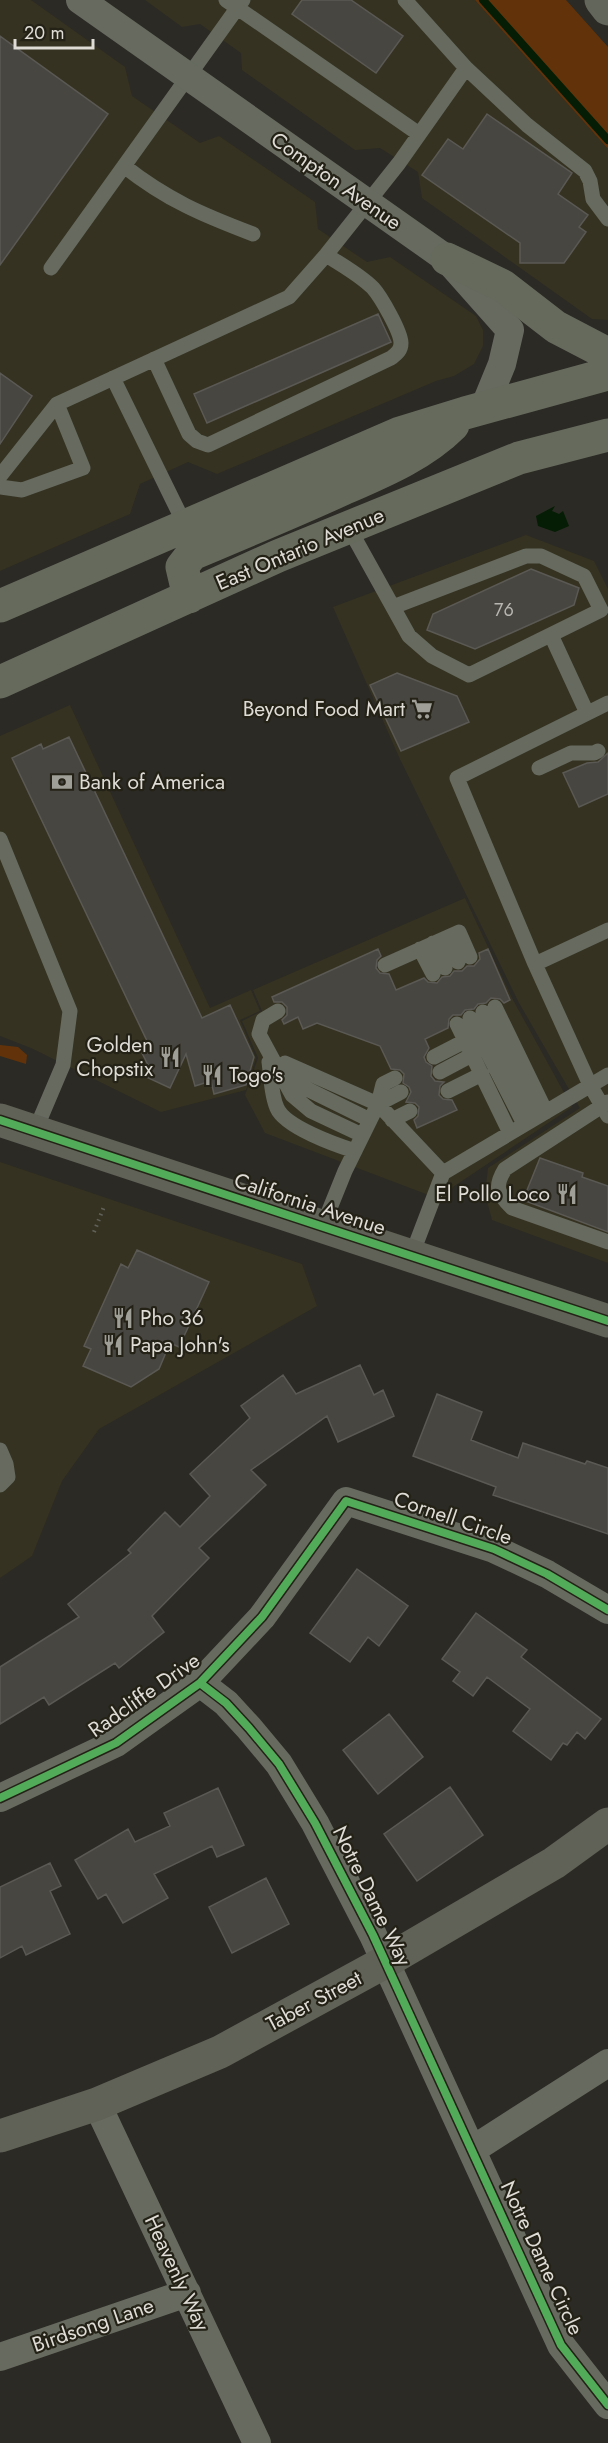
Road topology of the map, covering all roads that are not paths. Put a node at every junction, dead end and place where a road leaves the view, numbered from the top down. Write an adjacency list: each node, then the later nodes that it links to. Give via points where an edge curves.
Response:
1 (80, 0): 7 (street, Compton Avenue)
2 (405, 0): 6 (lane)
3 (601, 0): 5 (highway)
4 (236, 3): 7 (lane); 8 (lane)
5 (608, 9)
6 (466, 68): 8 (lane); 11 (lane, via 527,125 585,171 593,199)
7 (189, 77): 9 (lane); 10 (street, Compton Avenue)
8 (419, 134): 10 (lane)
9 (124, 166): 12 (lane, via 158,192); 15 (lane)
10 (366, 203): 13 (lane); 14 (street, Compton Avenue)
11 (608, 219)
12 (253, 234)
13 (326, 255): 17 (lane, via 289,297); 17 (lane, via 363,280 380,298 400,338 401,346 391,358 208,445 189,434)
14 (447, 259): 16 (main road, via 503,286 556,327); 21 (street, Compton Avenue, via 510,330 502,364)
15 (51, 267)
16 (608, 354)
17 (154, 359): 19 (lane)
18 (608, 374): 21 (main road)
19 (113, 378): 20 (lane); 25 (lane)
20 (57, 404): 23 (lane); 24 (lane, via 83,468 22,490)
21 (475, 410): 25 (main road, via 400,433); 27 (main road, via 437,441 386,470 192,554 182,567)
22 (607, 433): 26 (main road, East Ontario Avenue, via 519,458)
23 (0, 476)
24 (0, 487)
25 (184, 525): 28 (main road)
26 (348, 528): 27 (main road, East Ontario Avenue); 29 (lane)
27 (189, 597): 31 (main road, East Ontario Avenue)
28 (0, 606)
29 (393, 607): 30 (lane, via 409,636 432,656 470,675); 30 (lane, via 526,556 541,556 584,576 601,610)
30 (551, 635): 33 (lane)
31 (0, 682)
32 (608, 703): 33 (lane)
33 (587, 713): 40 (lane, via 457,778)
34 (598, 751): 35 (lane, via 571,753)
35 (539, 768)
36 (0, 839): 58 (lane, via 70,1011 63,1065)
37 (608, 930): 40 (lane)
38 (433, 943): 38 (lane, via 459,932 452,965); 39 (lane)
39 (385, 964)
40 (536, 964): 48 (lane)
41 (278, 1011): 43 (lane, via 263,1020 259,1034)
42 (478, 1024): 44 (lane); 44 (lane, via 437,1065); 54 (lane); 54 (lane)
43 (267, 1052): 51 (lane, via 314,1078); 56 (lane, via 305,1089); 60 (lane, via 292,1095 310,1111); 61 (lane, via 280,1114 326,1141)
44 (472, 1055): 45 (lane)
45 (482, 1074): 49 (lane); 59 (lane)
46 (608, 1075): 48 (lane)
47 (395, 1078): 51 (lane, via 383,1084)
48 (590, 1085): 52 (lane); 54 (lane)
49 (448, 1091)
50 (401, 1092): 51 (lane)
51 (378, 1104): 56 (lane); 57 (lane)
52 (606, 1108): 64 (lane, via 505,1169 498,1182 500,1196 512,1208)
53 (410, 1111): 57 (lane)
54 (535, 1118): 59 (lane)
55 (0, 1120): 58 (street, California Avenue)
56 (370, 1120): 60 (lane)
57 (392, 1120): 62 (lane)
58 (35, 1131): 63 (street, California Avenue)
59 (510, 1133): 62 (lane)
60 (362, 1135): 61 (lane)
61 (355, 1152): 63 (lane)
62 (443, 1173): 65 (lane)
63 (322, 1228): 65 (street, California Avenue)
64 (608, 1242)
65 (411, 1257): 66 (street, California Avenue)
66 (608, 1321)
67 (0, 1450): 68 (lane, via 8,1478)
68 (0, 1485)
69 (346, 1500): 70 (street, Cornell Circle, via 494,1548); 71 (street, Radcliffe Drive, via 262,1617)
70 (608, 1610)
71 (200, 1683): 72 (street, Radcliffe Drive, via 116,1743); 74 (street, Notre Dame Way, via 226,1703 279,1764 315,1823)
72 (0, 1798)
73 (608, 1824): 74 (street, Taber Street, via 554,1863)
74 (385, 1962): 76 (street, Taber Street, via 220,2052); 78 (street, Notre Dame Way)
75 (608, 2063): 78 (street)
76 (97, 2104): 77 (street, Taber Street); 79 (street, Heavenly Way)
77 (0, 2136)
78 (472, 2150): 81 (street, Notre Dame Circle, via 561,2345)
79 (187, 2294): 80 (street, Birdsong Lane); 82 (street, Heavenly Way)
80 (0, 2357)
81 (608, 2405)
82 (257, 2443)

